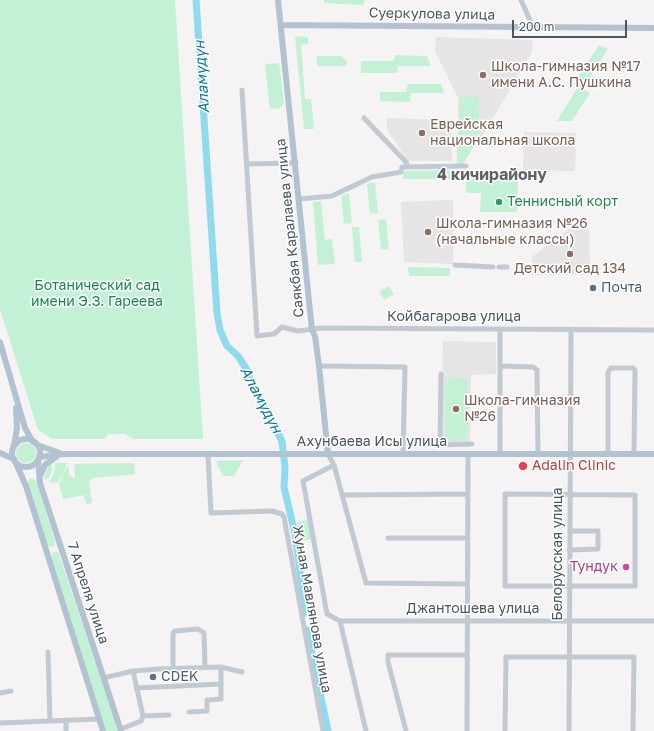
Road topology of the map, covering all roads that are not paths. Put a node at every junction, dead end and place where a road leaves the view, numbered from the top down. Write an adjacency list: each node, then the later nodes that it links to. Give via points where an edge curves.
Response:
1 (278, 0): 3 (main road, Саякбая Каралаева улица)
2 (521, 0): 4 (street)
3 (281, 25): 4 (main road, Суеркулова улица); 8 (main road, Саякбая Каралаева улица)
4 (533, 27): 5 (main road, Суеркулова улица)
5 (654, 28)
6 (242, 90): 9 (street)
7 (364, 118): 11 (street)
8 (296, 162): 9 (street); 12 (main road, Саякбая Каралаева улица)
9 (246, 164): 16 (street, Койбагарова улица, via 257,336 274,334 282,327 298,331)
10 (466, 166): 11 (street)
11 (408, 167): 12 (street, via 402,167 401,172 372,177 332,196)
12 (300, 199): 16 (main road, Саякбая Каралаева улица)
13 (455, 265): 14 (street)
14 (507, 267)
15 (500, 329): 16 (street, Койбагарова улица); 17 (street, Койбагарова улица); 21 (street)
16 (312, 330): 20 (main road, Саякбая Каралаева улица)
17 (571, 330): 18 (street, Койбагарова улица); 35 (street, Белорусская улица)
18 (654, 330)
19 (0, 342): 23 (main road)
20 (319, 366): 30 (main road, Саякбая Каралаева улица); 31 (street, via 405,367)
21 (500, 366): 33 (street); 34 (street, via 533,367 537,370)
22 (441, 374): 25 (street, via 440,445)
23 (16, 398): 24 (main road, via 24,428); 26 (main road, via 17,428)
24 (35, 443): 26 (main road, via 22,440); 28 (main road, Ахунбаева Исы улица); 39 (main road, via 40,452)
25 (472, 444)
26 (14, 448): 27 (main road); 40 (main road)
27 (0, 453): 40 (main road)
28 (65, 454): 29 (main road, Ахунбаева Исы улица); 39 (main road, Ахунбаева Исы улица); 42 (main road, via 54,457 45,465)
29 (208, 454): 30 (main road, Ахунбаева Исы улица); 81 (street, Жуная Мавлянова улица, via 211,513 272,511 284,517)
30 (328, 454): 31 (main road, Ахунбаева Исы улица); 41 (street)
31 (403, 454): 32 (main road, Ахунбаева Исы улица)
32 (468, 454): 33 (main road, Ахунбаева Исы улица); 43 (street)
33 (500, 454): 34 (main road, Ахунбаева Исы улица)
34 (538, 454): 35 (main road, Ахунбаева Исы улица)
35 (570, 454): 36 (main road, Ахунбаева Исы улица); 44 (street, Белорусская улица)
36 (608, 454): 37 (main road, Ахунбаева Исы улица); 37 (street, via 608,372 611,368 635,370)
37 (634, 454): 38 (main road, Ахунбаева Исы улица)
38 (654, 454)
39 (38, 458): 40 (main road, via 32,466 25,467); 42 (main road, 7 Апреля улица)
40 (14, 460): 51 (main road, 7 Апреля улица, via 26,486)
41 (334, 465): 45 (street); 54 (street, via 303,481 327,614)
42 (39, 479): 49 (main road, 7 Апреля улица)
43 (468, 494): 45 (street); 48 (street)
44 (571, 494): 46 (street, Белорусская улица); 53 (street, via 635,495 635,586); 53 (street, via 505,494 505,586)
45 (343, 495): 52 (street, via 366,583)
46 (570, 531): 50 (street, Белорусская улица); 50 (street, via 598,531 598,549)
47 (388, 538): 48 (street)
48 (468, 538): 52 (street)
49 (60, 548): 51 (main road); 66 (main road, 7 Апреля улица)
50 (569, 550): 53 (street, Белорусская улица)
51 (47, 552): 74 (main road, 7 Апреля улица)
52 (467, 584): 55 (street)
53 (569, 586): 56 (street, Белорусская улица)
54 (340, 621): 55 (street, Джантошева улица); 82 (street)
55 (467, 621): 56 (street, Джантошева улица); 59 (street)
56 (570, 621): 57 (street, Джантошева улица); 60 (street, Белорусская улица)
57 (654, 621)
58 (48, 652): 76 (street)
59 (467, 655): 83 (street, via 388,654); 84 (street)
60 (570, 657): 85 (street, via 506,657); 86 (street, Белорусская улица); 87 (street, via 634,657)
61 (205, 667): 62 (street); 63 (street); 63 (street, via 204,633 198,629 173,633)
62 (221, 667): 65 (street); 67 (street)
63 (173, 668): 64 (street)
64 (133, 671): 66 (street); 68 (street)
65 (242, 672)
66 (103, 678): 78 (main road, 7 Апреля улица)
67 (221, 684): 68 (street); 71 (street, via 221,699 207,700 207,711)
68 (136, 688): 73 (street)
69 (12, 692): 70 (street)
70 (0, 693)
71 (189, 712)
72 (169, 715): 73 (street)
73 (143, 716): 78 (street, via 141,721)
74 (100, 719): 75 (street); 80 (main road, 7 Апреля улица)
75 (66, 720): 76 (street); 79 (street)
76 (50, 721): 77 (street)
77 (0, 723)
78 (121, 730)
79 (66, 731)
80 (103, 731)
81 (323, 731)
82 (366, 731)
83 (406, 731)
84 (467, 731)
85 (505, 731)
86 (569, 731)
87 (633, 731)

